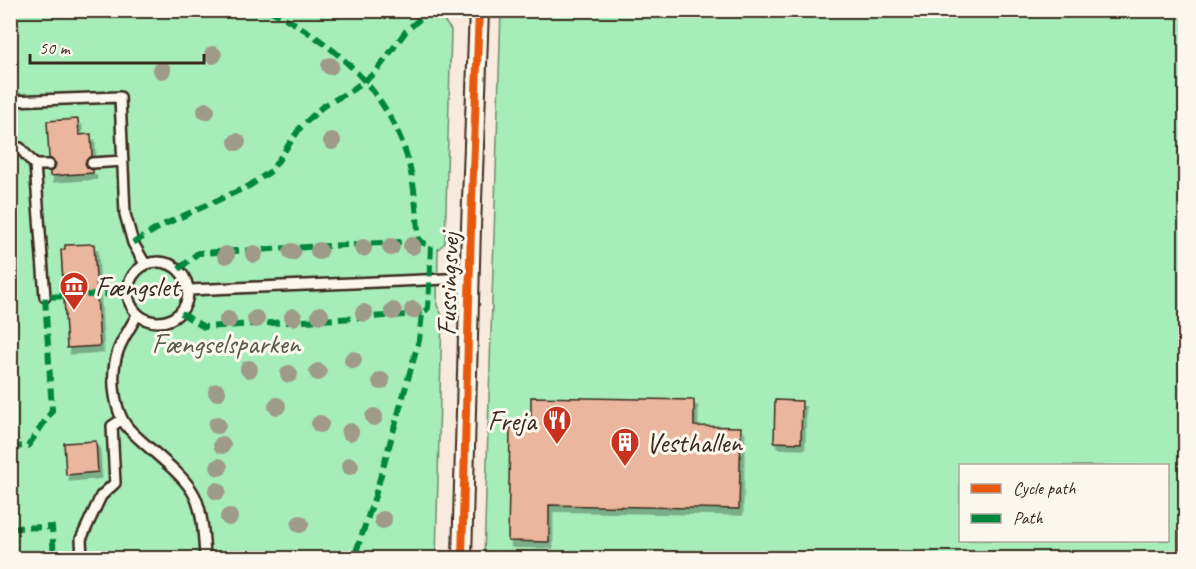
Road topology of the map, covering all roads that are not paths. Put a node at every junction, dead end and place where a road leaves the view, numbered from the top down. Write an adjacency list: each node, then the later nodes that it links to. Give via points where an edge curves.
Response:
1 (479, 10): 9 (street, Fussingsvej)
2 (10, 101): 4 (lane, via 120,97)
3 (10, 148): 6 (lane, via 20,148)
4 (123, 162): 5 (lane); 8 (lane, via 125,214 133,243)
5 (92, 163)
6 (35, 165): 7 (lane); 11 (lane)
7 (49, 165)
8 (146, 264): 10 (lane, via 157,261 179,269); 12 (lane, via 129,281 128,293)
9 (470, 278): 10 (lane); 16 (street, Fussingsvej)
10 (189, 290): 12 (lane, via 187,303 172,320 160,323)
11 (45, 297)
12 (137, 315): 13 (lane, via 114,365 116,407)
13 (121, 420): 14 (lane, via 112,426 115,483 101,496 81,539); 15 (lane, via 192,491 202,522)
14 (82, 558)
15 (205, 558)
16 (462, 558)

